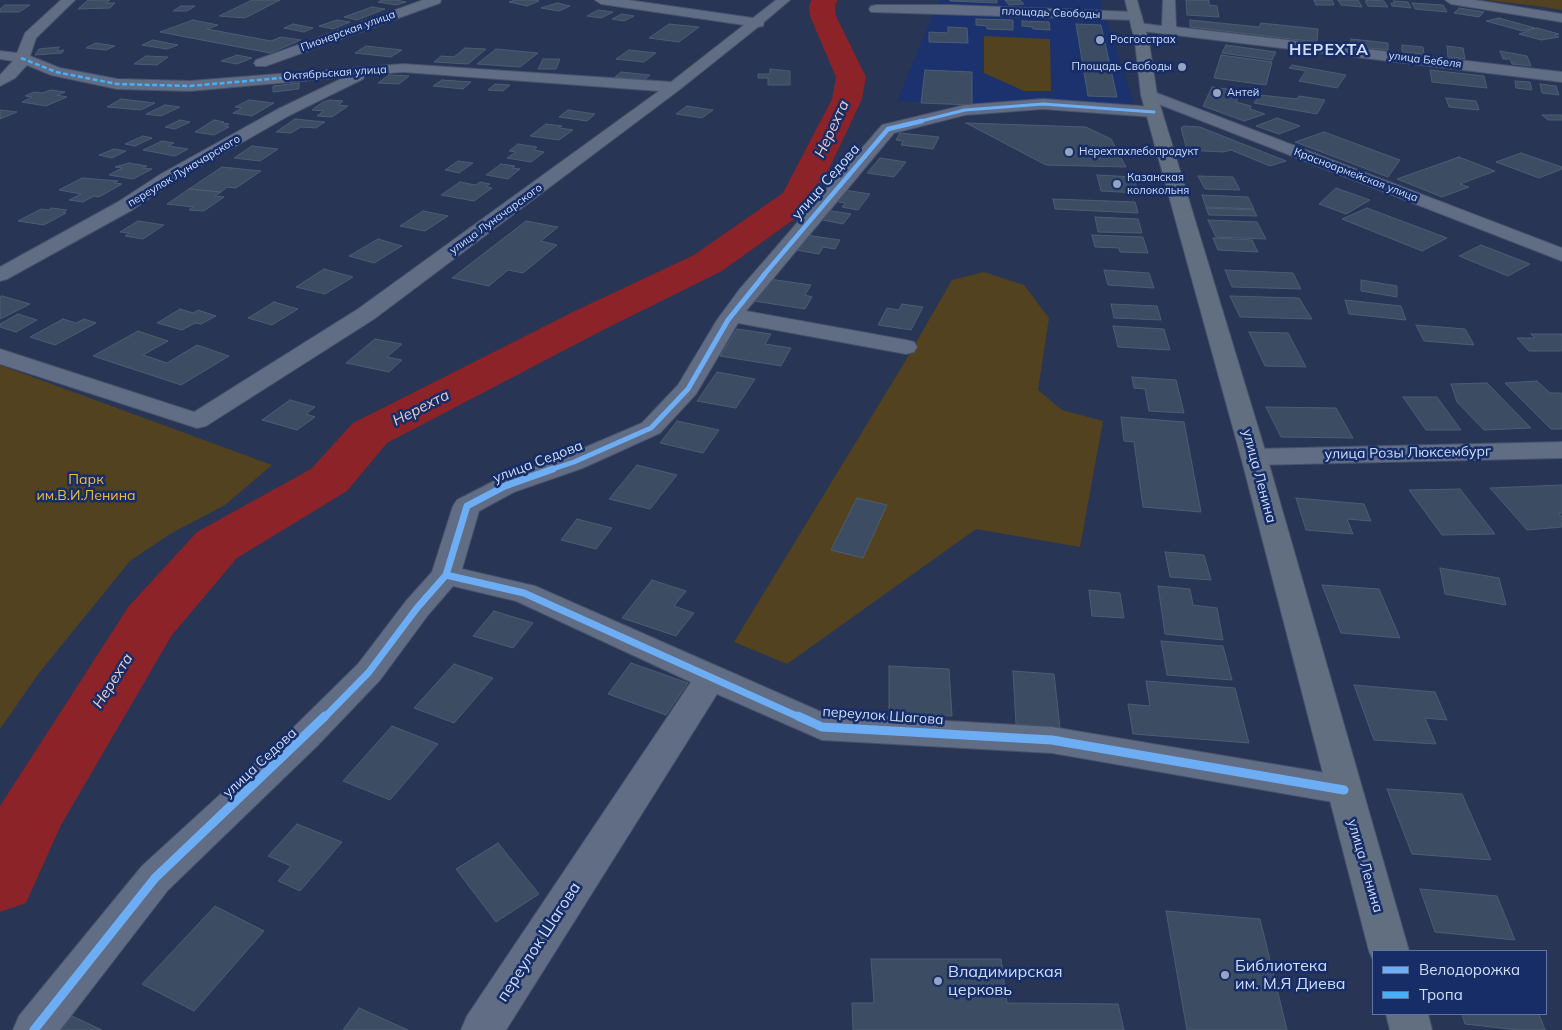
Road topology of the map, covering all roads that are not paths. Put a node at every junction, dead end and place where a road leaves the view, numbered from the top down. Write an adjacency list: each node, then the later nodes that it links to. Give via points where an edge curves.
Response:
1 (69, 0): 13 (street)
2 (435, 0): 16 (street, Пионерская улица)
3 (601, 0): 11 (street)
4 (784, 0): 11 (street, улица Луначарского)
5 (1131, 0): 10 (main road, улица Ленина)
6 (1169, 0): 12 (street)
7 (1451, 0): 9 (street)
8 (876, 10): 10 (street, площадь Свободы, via 951,9)
9 (1562, 18)
10 (1136, 21): 12 (street, площадь Свободы); 21 (main road, улица Ленина)
11 (758, 23): 20 (street, улица Луначарского)
12 (1169, 29): 18 (street, улица Бебеля)
13 (30, 36): 14 (street); 15 (street)
14 (6, 45): 15 (street, Октябрьская улица)
15 (21, 58): 17 (street, Октябрьская улица, via 56,72 117,84 190,86); 19 (street, via 10,76)
16 (261, 63)
17 (370, 70): 20 (street, Октябрьская улица, via 412,69); 23 (street, переулок Луначарского, via 284,112)
18 (1562, 77)
19 (0, 81)
20 (674, 87): 26 (street, улица Луначарского, via 366,314 197,422)
21 (1152, 103): 22 (street, Красноармейская улица); 24 (street, улица Седова, via 1043,104 965,110 888,129); 28 (main road, улица Ленина)
22 (1562, 255)
23 (0, 275)
24 (732, 315): 25 (street); 29 (street, улица Седова, via 688,389 651,428 574,462 506,486 467,506)
25 (906, 347)
26 (0, 356)
27 (1562, 450): 28 (street, улица Розы Люксембург)
28 (1254, 457): 31 (main road, улица Ленина)
29 (446, 575): 30 (street, переулок Шагова, via 524,593); 34 (street, улица Седова, via 362,678 305,737 156,878)
30 (710, 677): 31 (street, переулок Шагова, via 822,726 1052,740); 35 (street, переулок Шагова)
31 (1344, 790): 32 (main road, улица Ленина)
32 (1389, 950)
33 (1407, 1015): 36 (main road)
34 (34, 1030)
35 (482, 1030)
36 (1411, 1030)

